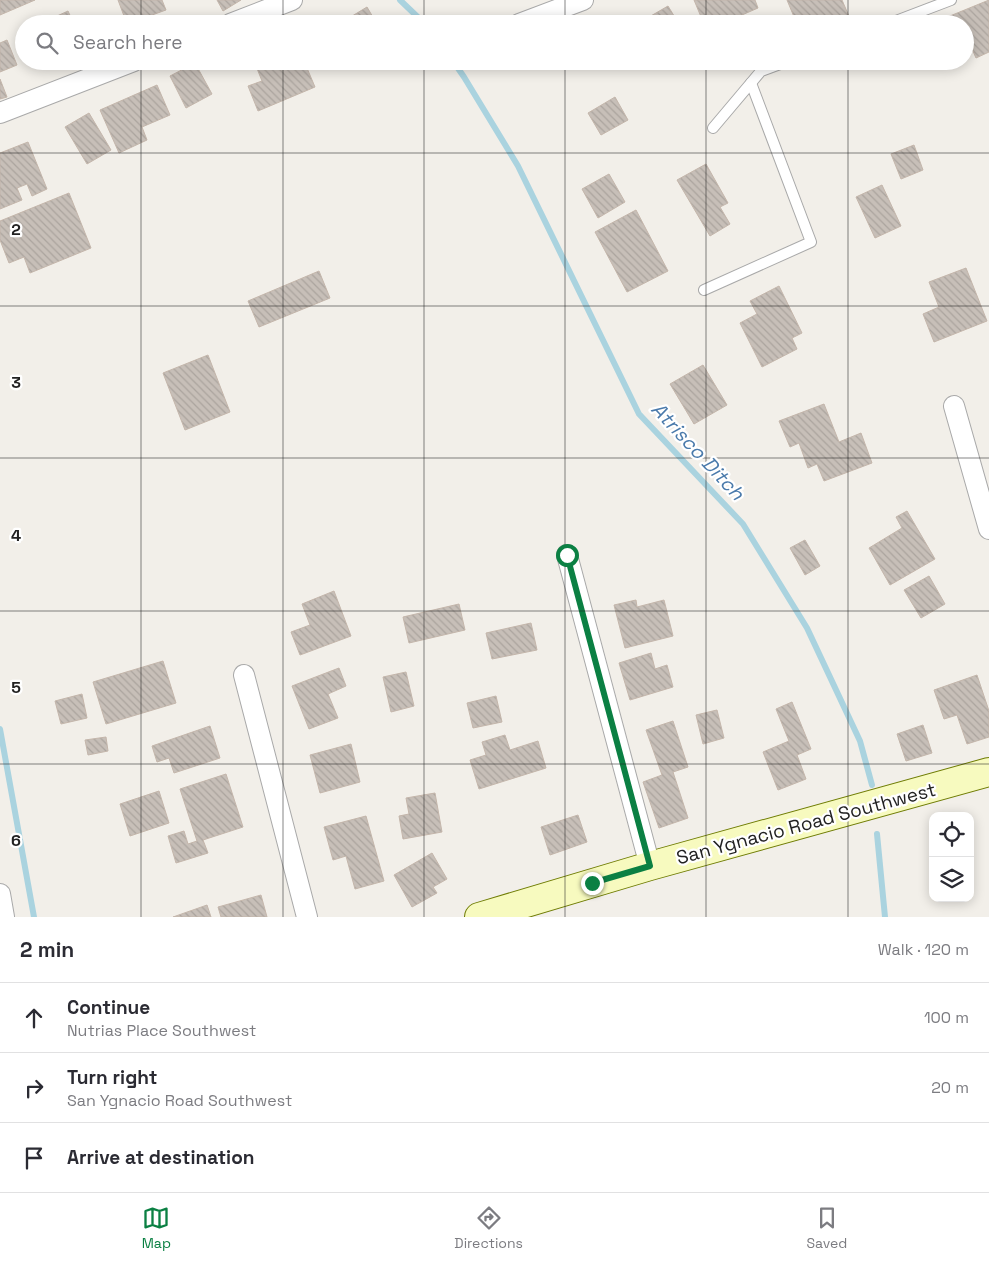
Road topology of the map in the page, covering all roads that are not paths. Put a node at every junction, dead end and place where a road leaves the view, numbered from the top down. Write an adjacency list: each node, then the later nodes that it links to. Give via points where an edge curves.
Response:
1 (292, 0): 4 (street)
2 (583, 0): 5 (street)
3 (951, 0): 6 (lane)
4 (253, 15)
5 (543, 15)
6 (912, 15)
7 (111, 70): 10 (street)
8 (764, 70): 9 (lane)
9 (751, 84): 11 (lane); 12 (lane, via 811,242)
10 (0, 113)
11 (713, 128)
12 (704, 290)
13 (954, 406): 14 (street)
14 (989, 529)
15 (567, 555): 18 (street)
16 (244, 675): 21 (street)
17 (989, 772): 18 (street, San Ygnacio Road Southwest)
18 (650, 866): 22 (street, San Ygnacio Road Southwest)
19 (0, 894): 20 (street)
20 (4, 917)
21 (306, 917)
22 (479, 917)

